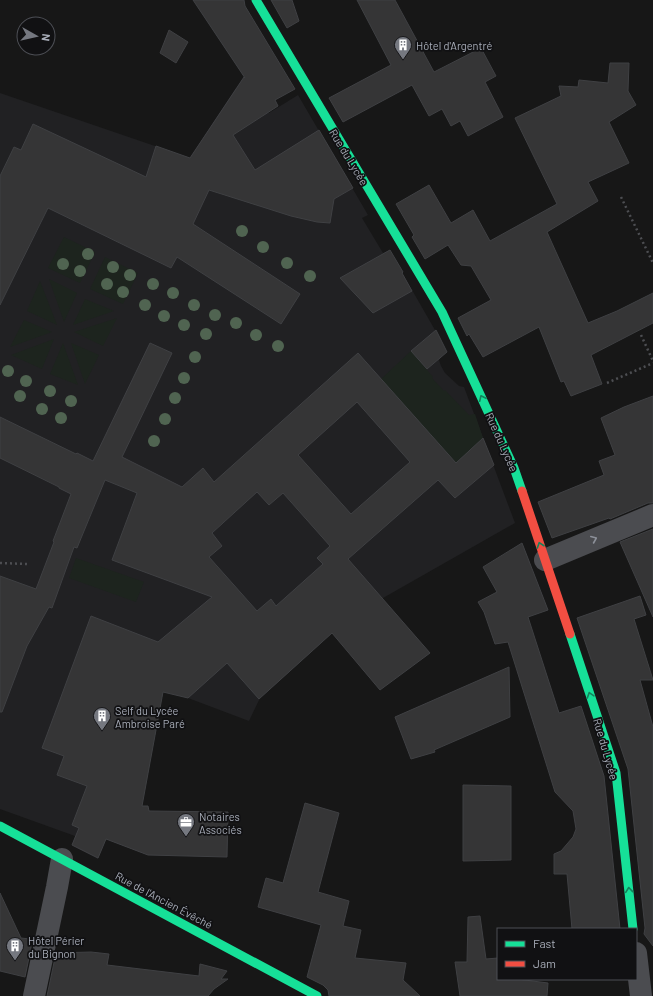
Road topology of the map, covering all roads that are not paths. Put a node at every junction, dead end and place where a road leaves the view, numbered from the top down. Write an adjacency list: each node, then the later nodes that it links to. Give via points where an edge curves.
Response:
1 (256, 0): 3 (street, Rue du Lycée, one-way to 1, via 514,468 442,312)
2 (653, 515): 3 (street, one-way to 2)
3 (545, 560): 6 (street, Rue du Lycée, one-way to 3, via 616,773)
4 (0, 826): 5 (street, Rue de l'Ancien Évêché)
5 (62, 859): 8 (street); 9 (street, Rue de l'Ancien Évêché)
6 (633, 928)
7 (637, 962): 10 (street)
8 (34, 996)
9 (317, 996)
10 (641, 996)

